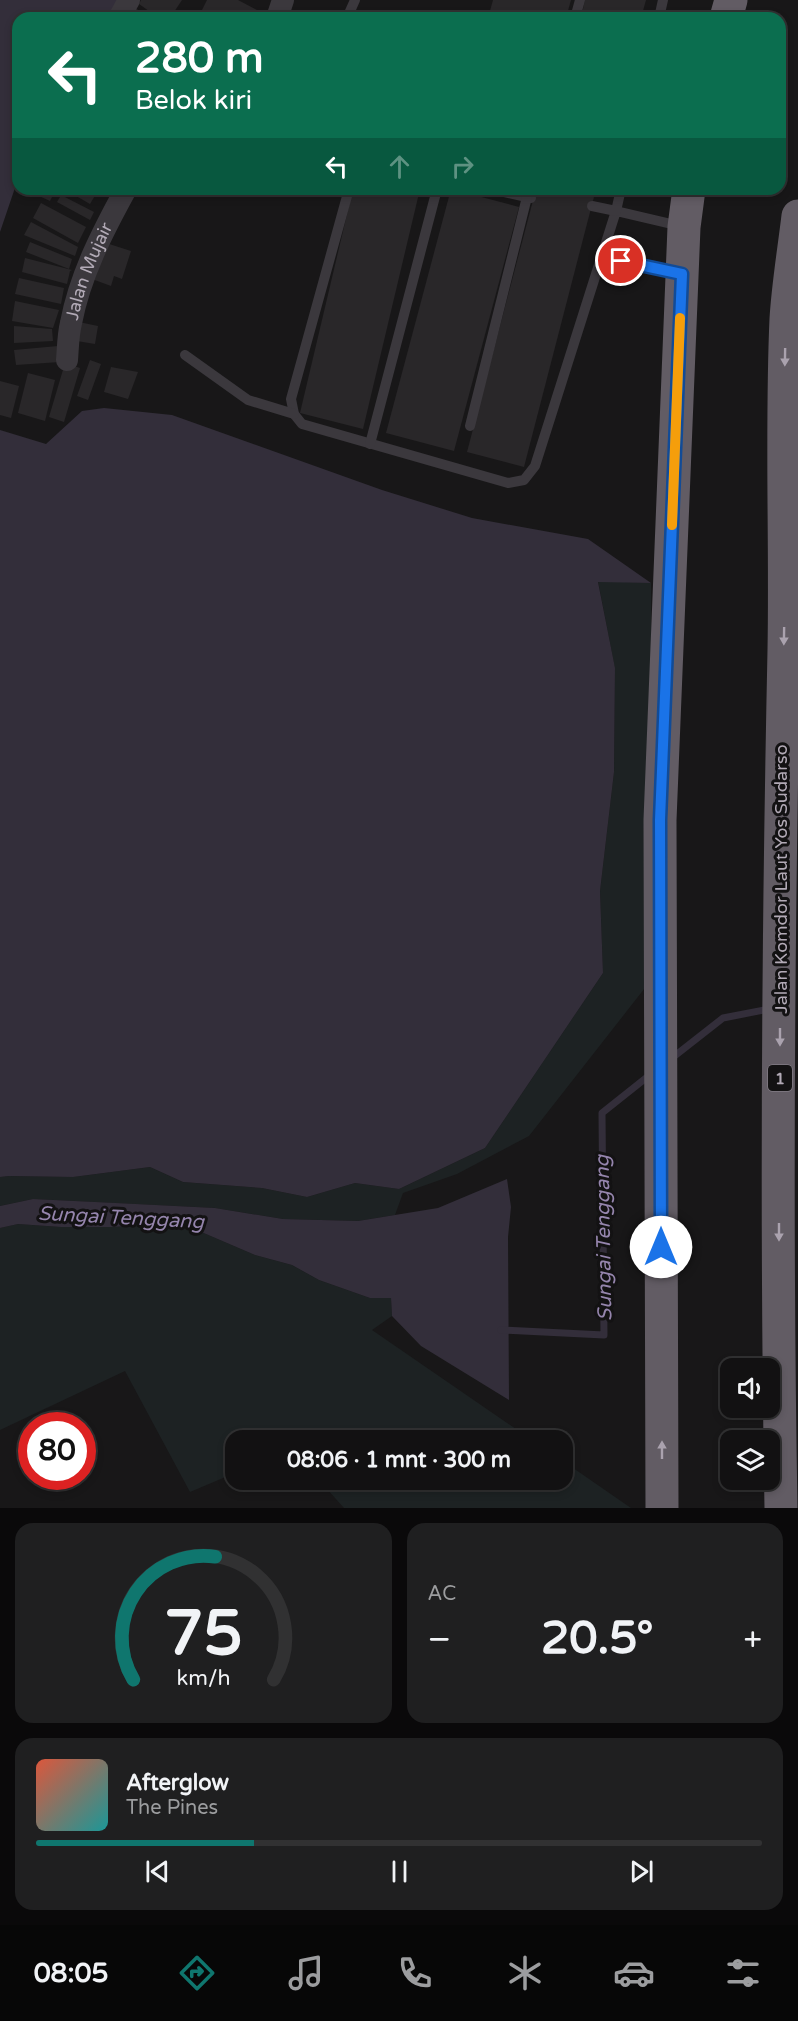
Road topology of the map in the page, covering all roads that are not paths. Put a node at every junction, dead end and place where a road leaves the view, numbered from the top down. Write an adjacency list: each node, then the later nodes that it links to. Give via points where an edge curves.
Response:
1 (123, 195): 15 (street, Jalan Mujair, via 100,235 78,292)
2 (347, 195): 16 (lane, via 291,399)
3 (435, 195): 18 (lane)
4 (530, 195): 17 (lane)
5 (620, 195): 8 (lane)
6 (687, 195): 10 (highway)
7 (592, 206): 8 (lane)
8 (616, 211): 10 (lane); 11 (lane)
9 (798, 216): 13 (highway, Jalan Komdor Laut Yos Sudarso / 1)
10 (684, 227): 12 (highway)
11 (601, 257): 12 (lane); 18 (lane, via 535,465 524,480 508,483)
12 (682, 274): 20 (highway, one-way to 12, via 660,820)
13 (792, 316): 19 (highway, Jalan Komdor Laut Yos Sudarso / 1, one-way to 19, via 784,420)
14 (185, 354): 16 (lane, via 248,400)
15 (67, 360)
16 (294, 414): 18 (lane, via 302,424)
17 (470, 426)
18 (370, 444)
19 (792, 588): 21 (highway, Jalan Komdor Laut Yos Sudarso / 1, one-way to 21, via 781,790)
20 (662, 1508)
21 (781, 1508)

